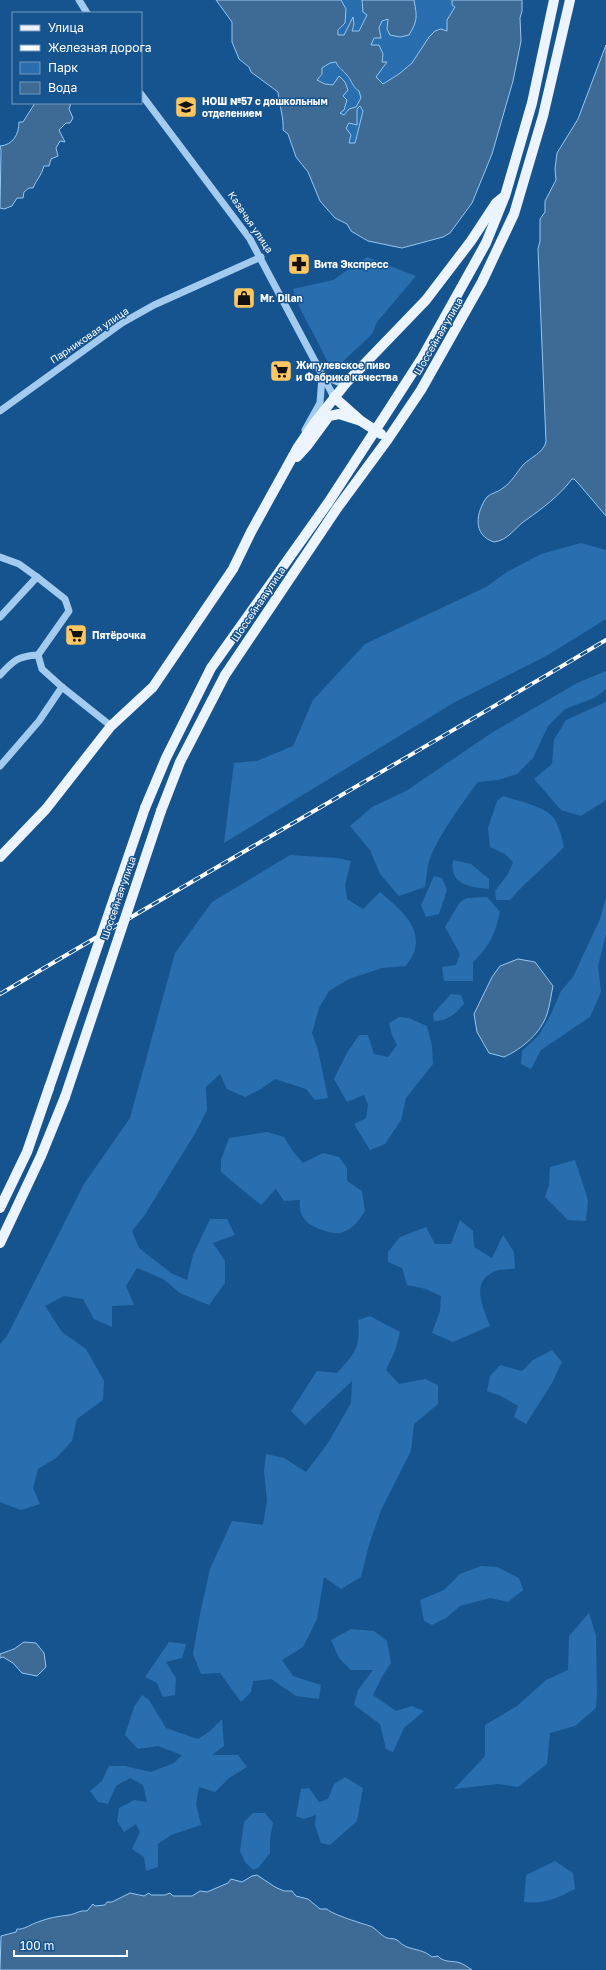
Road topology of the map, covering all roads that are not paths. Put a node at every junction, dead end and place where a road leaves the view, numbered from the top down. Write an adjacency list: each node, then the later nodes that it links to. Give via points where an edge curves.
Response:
1 (79, 0): 4 (street)
2 (554, 0): 6 (main road, Шоссейная улица, via 532,103)
3 (570, 0): 14 (main road, Шоссейная улица, via 543,116 514,214 454,334)
4 (86, 12)
5 (142, 95): 7 (street, Казачья улица, via 248,235)
6 (505, 196): 8 (main road, via 496,203 426,300); 13 (main road, Шоссейная улица, via 486,243 422,358)
7 (261, 258): 9 (street, Казачья улица); 11 (street, Парниковая улица, via 154,305 122,323)
8 (390, 335): 9 (street, via 347,379 338,382); 10 (main road)
9 (321, 375): 10 (street, Казачья улица); 15 (street, Казачья улица, via 320,403 308,424)
10 (334, 397): 12 (main road, Казачья улица); 15 (main road)
11 (0, 411)
12 (361, 421): 13 (main road, Казачья улица); 16 (main road, via 339,414 329,416)
13 (376, 431): 14 (main road, Казачья улица); 26 (main road, Шоссейная улица, bridge, via 211,668 166,758 144,808 27,1152)
14 (388, 439): 27 (main road, Шоссейная улица, bridge, via 338,507 225,675 180,762 161,811 65,1097 42,1156)
15 (302, 442): 16 (main road)
16 (287, 468): 23 (main road, via 233,569 210,605 154,687)
17 (0, 557): 18 (street, via 18,564)
18 (37, 577): 19 (street); 20 (street, via 66,599 69,611)
19 (0, 617)
20 (38, 655): 21 (street, via 24,655 14,660); 22 (street, via 42,669)
21 (0, 675)
22 (62, 687): 23 (street); 24 (street, via 39,721)
23 (111, 726): 25 (main road, via 46,809)
24 (0, 766)
25 (0, 857)
26 (0, 1208)
27 (0, 1243)

